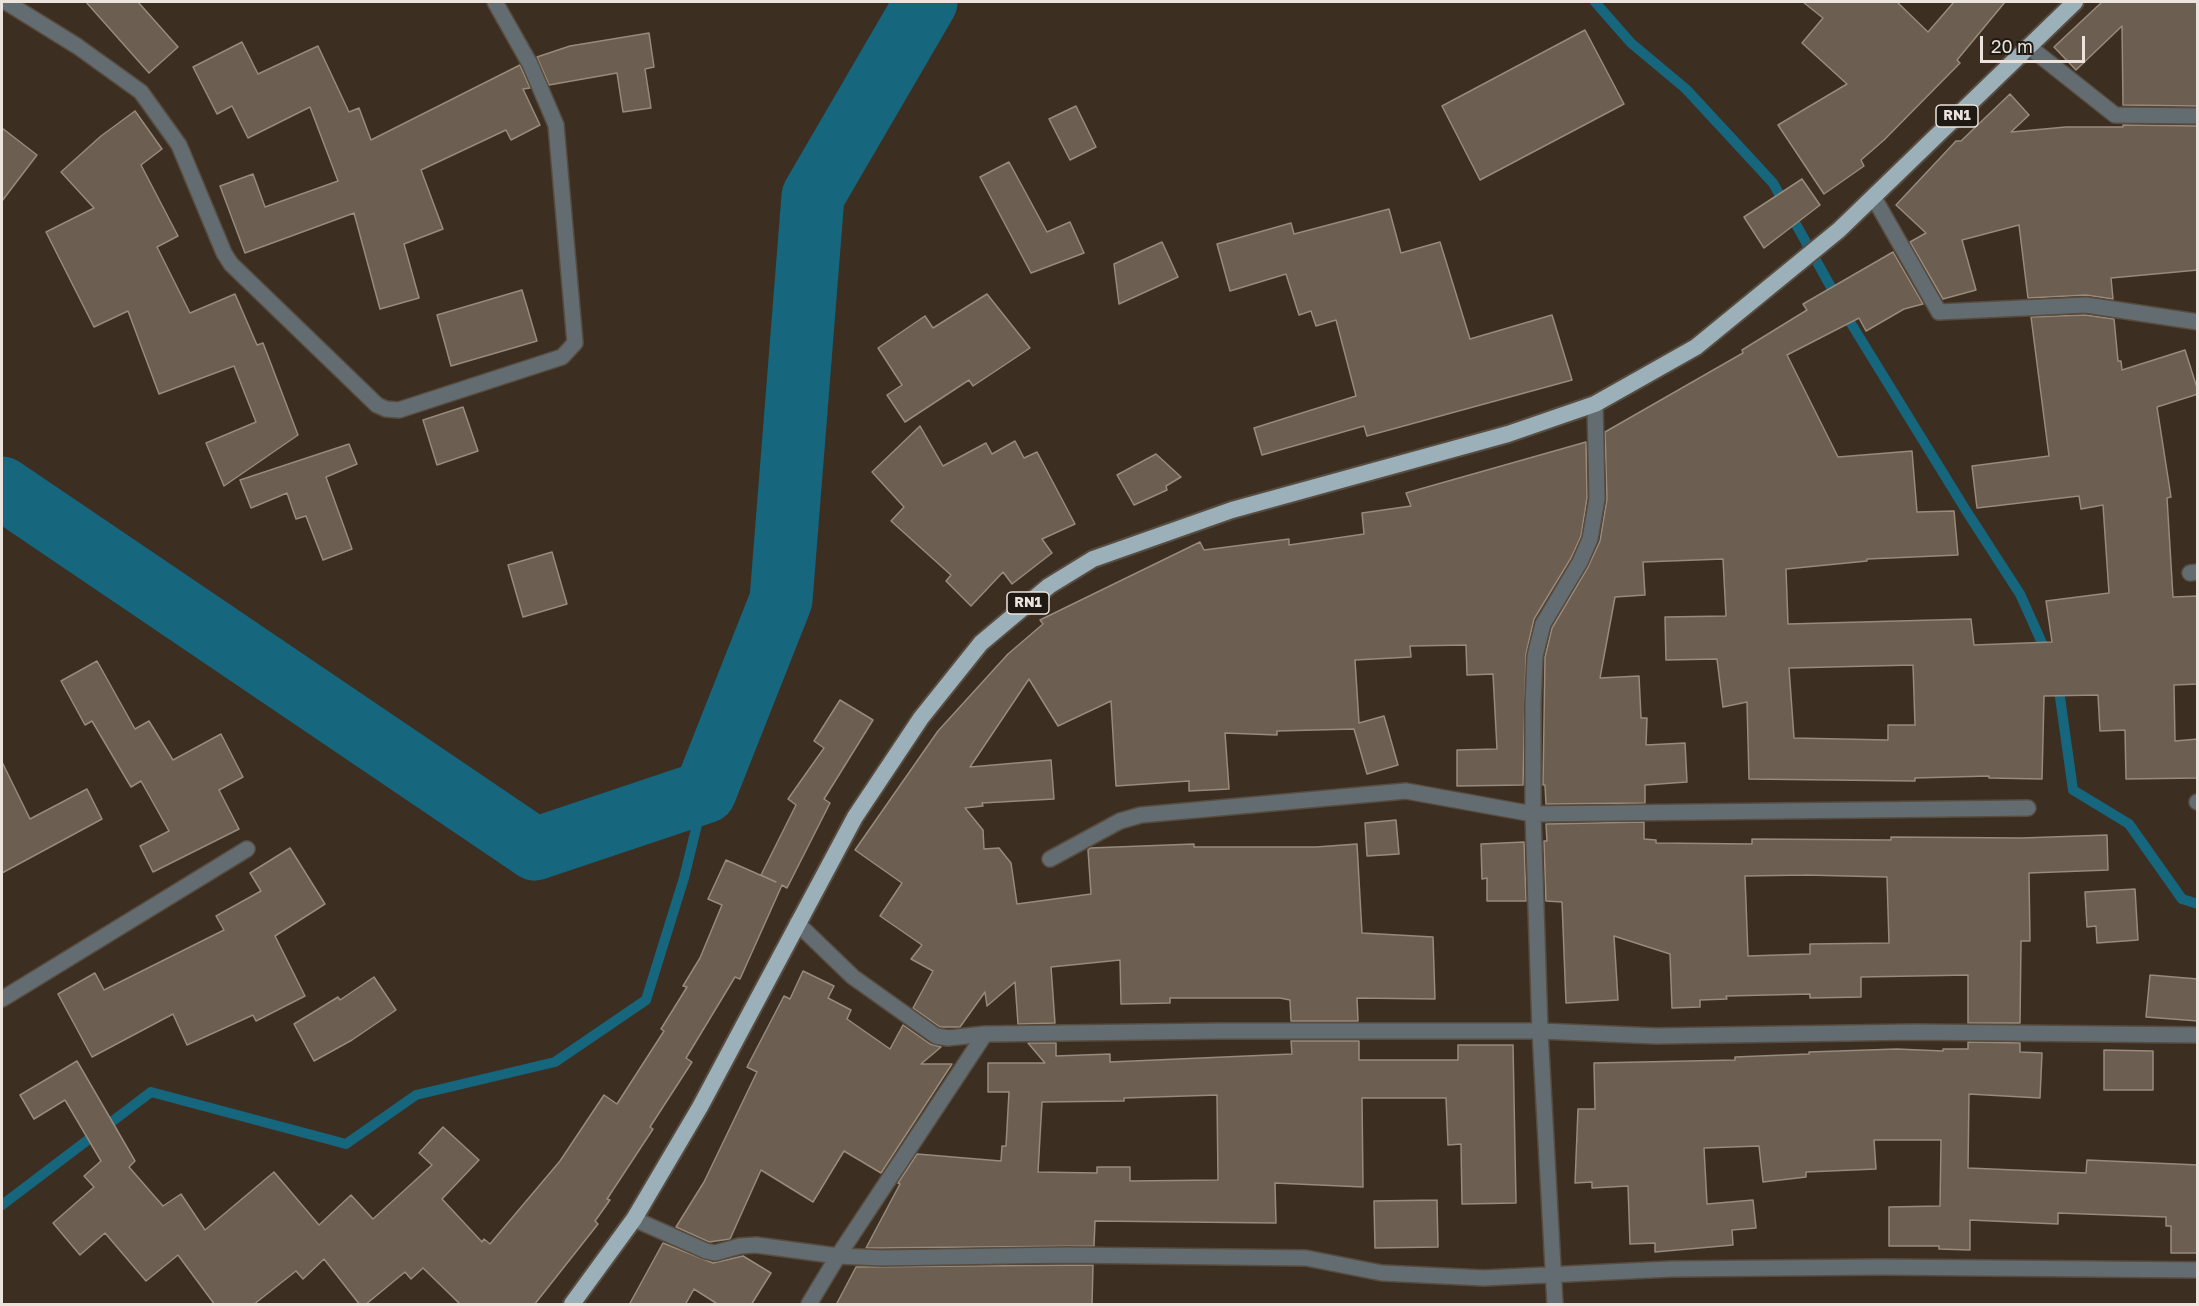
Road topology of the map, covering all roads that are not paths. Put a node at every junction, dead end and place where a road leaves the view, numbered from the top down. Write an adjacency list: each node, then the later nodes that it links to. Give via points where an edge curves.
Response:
1 (6, 2): 2 (street, via 78,46 141,92 179,145 231,264 377,405 399,410 562,357 574,343 556,124 530,64)
2 (495, 2)
3 (2075, 2): 4 (highway, RN1)
4 (2028, 46): 5 (street, via 2115,115); 6 (highway, RN1)
5 (2198, 116)
6 (1874, 198): 7 (street, via 1939,312 2086,305); 8 (highway, RN1, via 1696,348)
7 (2198, 322)
8 (1595, 404): 10 (street, via 1597,499 1590,539 1581,562 1543,624 1535,656); 13 (highway, RN1, via 1508,434 1232,510 1094,559 1049,586 981,643 921,718 855,817)
9 (2028, 808): 10 (street)
10 (1533, 814): 12 (street, via 1406,791 1141,815 1120,821); 15 (street)
11 (247, 849): 14 (street)
12 (1050, 859)
13 (797, 923): 16 (street, via 853,976 936,1036); 18 (highway, RN1, via 700,1107)
14 (2, 999)
15 (1540, 1031): 16 (street); 17 (street, via 1656,1036 1915,1032); 21 (street)
16 (985, 1034): 19 (street)
17 (2198, 1035)
18 (634, 1219): 19 (street, via 715,1253 756,1245); 22 (highway, RN1)
19 (837, 1256): 21 (street, via 1306,1258 1412,1275 1484,1278); 23 (street)
20 (2198, 1270): 21 (street, via 1881,1267)
21 (1553, 1274): 24 (street)
22 (572, 1305)
23 (809, 1305)
24 (1555, 1305)

